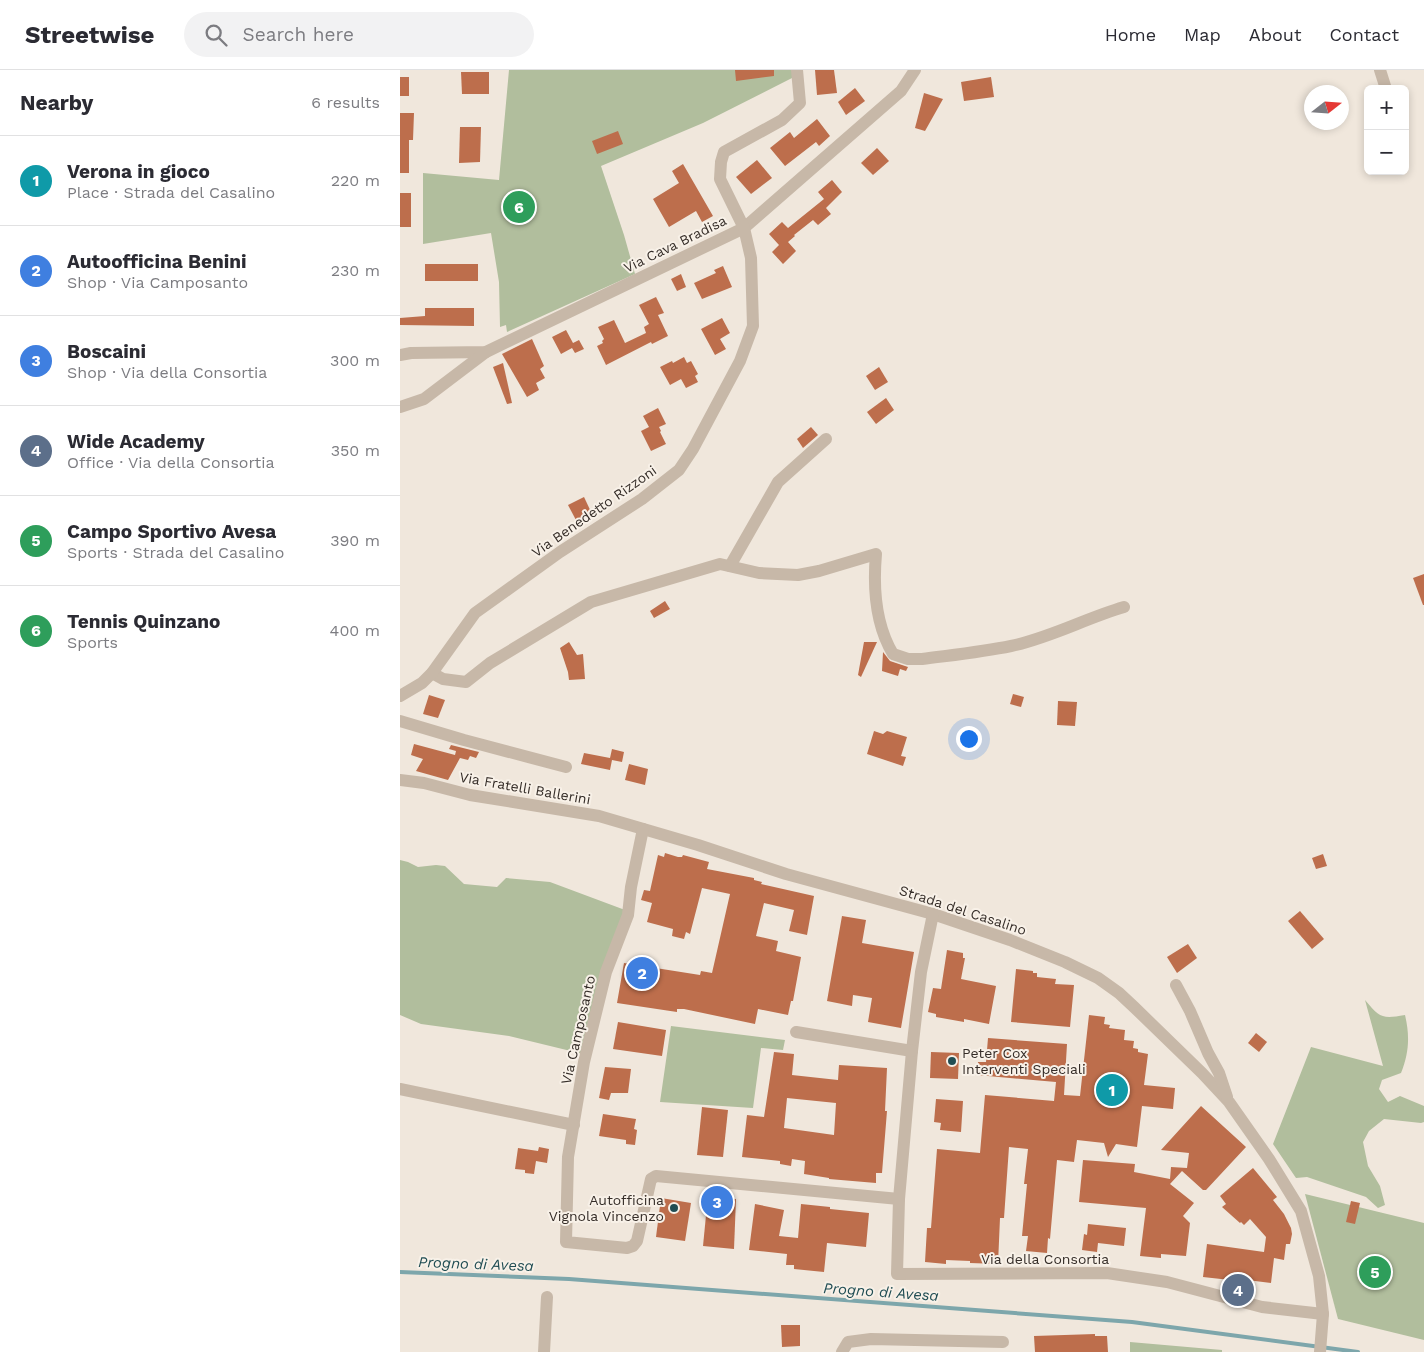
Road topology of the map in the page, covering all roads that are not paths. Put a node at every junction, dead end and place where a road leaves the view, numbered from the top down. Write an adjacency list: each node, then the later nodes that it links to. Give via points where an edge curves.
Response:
1 (797, 70): 5 (street, Via Benedetto Rizzoni, via 800,103 782,120 724,152 720,179)
2 (915, 70): 5 (street, Via Cava Bradisa, via 901,91)
3 (1380, 70): 4 (street)
4 (1385, 85)
5 (744, 228): 6 (street, Via Cava Bradisa); 12 (street, Via Benedetto Rizzoni, via 751,265 753,326 720,400 679,470 642,499 475,613)
6 (486, 352): 7 (street, Via Cava Bradisa); 8 (street, via 424,399)
7 (400, 356)
8 (400, 407)
9 (826, 439): 10 (street, via 778,482)
10 (730, 566): 11 (street, via 798,575 876,554 874,583 884,639 893,654 908,659 1012,646); 12 (street, via 720,564 591,602 490,663 466,682 443,679)
11 (1124, 607)
12 (432, 673): 13 (street, Via Benedetto Rizzoni)
13 (400, 696)
14 (400, 721): 15 (street)
15 (566, 767)
16 (400, 776): 18 (street)
17 (400, 780): 18 (street, Via Fratelli Ballerini)
18 (424, 783): 19 (street, Via Fratelli Ballerini, via 470,795 599,816)
19 (643, 829): 20 (street, Strada del Casalino, via 786,874); 26 (street, Via Camposanto, via 628,916 606,972 584,1062)
20 (933, 914): 23 (street, Via della Consortia, via 921,972); 25 (street, Strada del Casalino, via 1010,940 1098,978 1134,1007)
21 (1176, 986): 25 (street, Strada del Casalino, via 1219,1073)
22 (796, 1032): 23 (street)
23 (912, 1051): 27 (street, Via della Consortia)
24 (400, 1089): 26 (street)
25 (1229, 1102): 29 (street, Strada del Casalino, via 1301,1211 1319,1276)
26 (574, 1125): 27 (street, Via Camposanto, via 568,1158 566,1242 632,1246 637,1242 650,1180 656,1176)
27 (899, 1200): 29 (street, Via della Consortia, via 897,1274 1107,1273 1167,1282 1262,1307)
28 (547, 1297): 31 (street)
29 (1323, 1314): 33 (street, Strada del Casalino)
30 (1004, 1342): 32 (street, via 872,1339 848,1342)
31 (544, 1352)
32 (842, 1352)
33 (1320, 1352)

